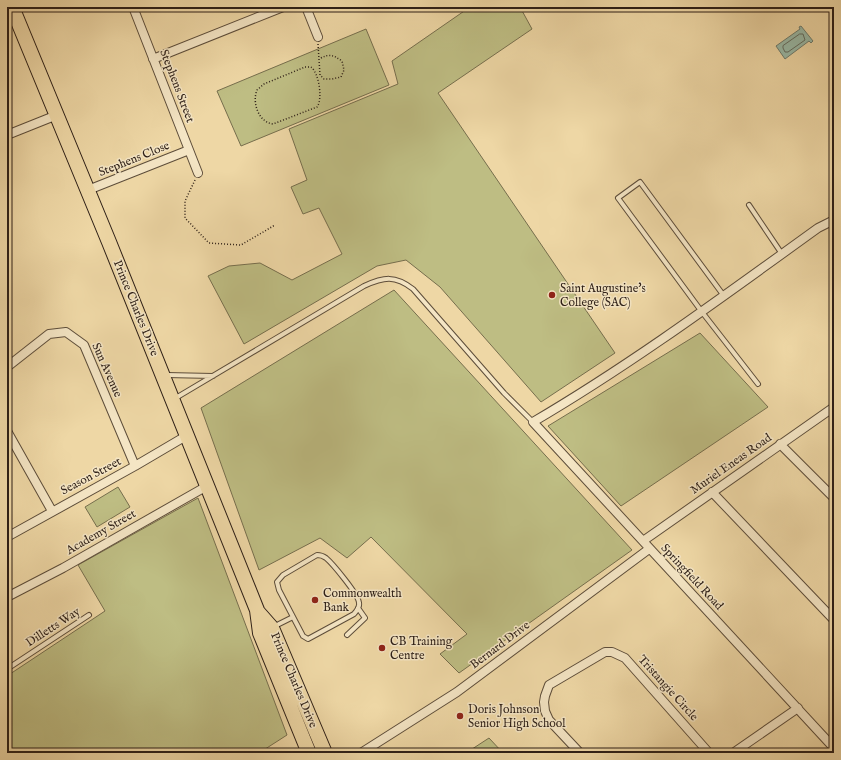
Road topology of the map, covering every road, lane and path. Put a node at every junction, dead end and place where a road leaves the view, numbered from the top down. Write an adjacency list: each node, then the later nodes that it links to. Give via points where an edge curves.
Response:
1 (27, 7): 5 (lane)
2 (133, 7): 7 (street, Stephens Street)
3 (283, 7): 7 (street)
4 (306, 7): 6 (street)
5 (13, 10): 10 (highway, Prince Charles Drive)
6 (318, 37): 8 (path)
7 (153, 59): 12 (street, Stephens Street)
8 (320, 59): 8 (path, via 333,55 342,61 344,70 341,77 324,79 320,75)
9 (316, 72): 9 (path, via 321,98 317,107 272,124 263,121 255,101 255,93 259,88 305,67 311,67)
10 (56, 115): 11 (street); 14 (highway, Prince Charles Drive)
11 (7, 135)
12 (189, 150): 13 (street, Stephens Street); 14 (street, Stephens Close)
13 (198, 173): 17 (path, via 185,201 185,218 209,243 242,246)
14 (88, 190): 22 (highway, Prince Charles Drive)
15 (749, 205): 18 (lane)
16 (834, 220): 18 (street, via 818,228)
17 (275, 225)
18 (782, 254): 19 (street)
19 (724, 297): 20 (street); 20 (lane, via 640,182 618,198)
20 (702, 312): 24 (lane); 27 (street)
21 (7, 367): 31 (street, Sun Avenue, via 49,334 66,332 84,345)
22 (163, 375): 23 (lane); 25 (highway, Prince Charles Drive)
23 (213, 376): 25 (lane); 27 (lane, via 364,286 385,278 395,278 405,282 418,293 504,393)
24 (758, 384)
25 (173, 400): 29 (highway, Prince Charles Drive)
26 (834, 406): 30 (street, Muriel Eneas Road)
27 (533, 422): 37 (street, Springfield Road)
28 (7, 431): 35 (street)
29 (186, 436): 31 (street, Season Street); 32 (highway, Prince Charles Drive)
30 (780, 444): 33 (street, Muriel Eneas Road); 34 (street)
31 (136, 466): 35 (street, Season Street)
32 (207, 486): 39 (street, Academy Street); 44 (highway, Prince Charles Drive)
33 (712, 492): 37 (street, Muriel Eneas Road); 43 (street)
34 (834, 498)
35 (52, 511): 36 (street, Season Street)
36 (7, 537)
37 (643, 541): 38 (street, Springfield Road)
38 (650, 549): 47 (street, Springfield Road); 51 (street, Bernard Drive, via 457,692)
39 (7, 597)
40 (358, 608): 42 (lane, via 354,614 308,638 303,636); 42 (lane, via 360,603 357,596 330,561 317,555 283,575 277,582); 45 (lane, via 365,618)
41 (89, 615): 46 (lane, Dilletts Way)
42 (293, 617): 44 (lane)
43 (834, 620)
44 (266, 631): 49 (highway, Prince Charles Drive); 50 (highway, Prince Charles Drive)
45 (347, 635)
46 (7, 669)
47 (798, 708): 48 (street, Springfield Road); 54 (street)
48 (834, 748)
49 (309, 753)
50 (325, 753)
51 (361, 753)
52 (580, 753): 53 (street, Tristangie Circle, via 550,720 545,711 545,696 549,685 605,652 625,658)
53 (709, 753)
54 (733, 753)

